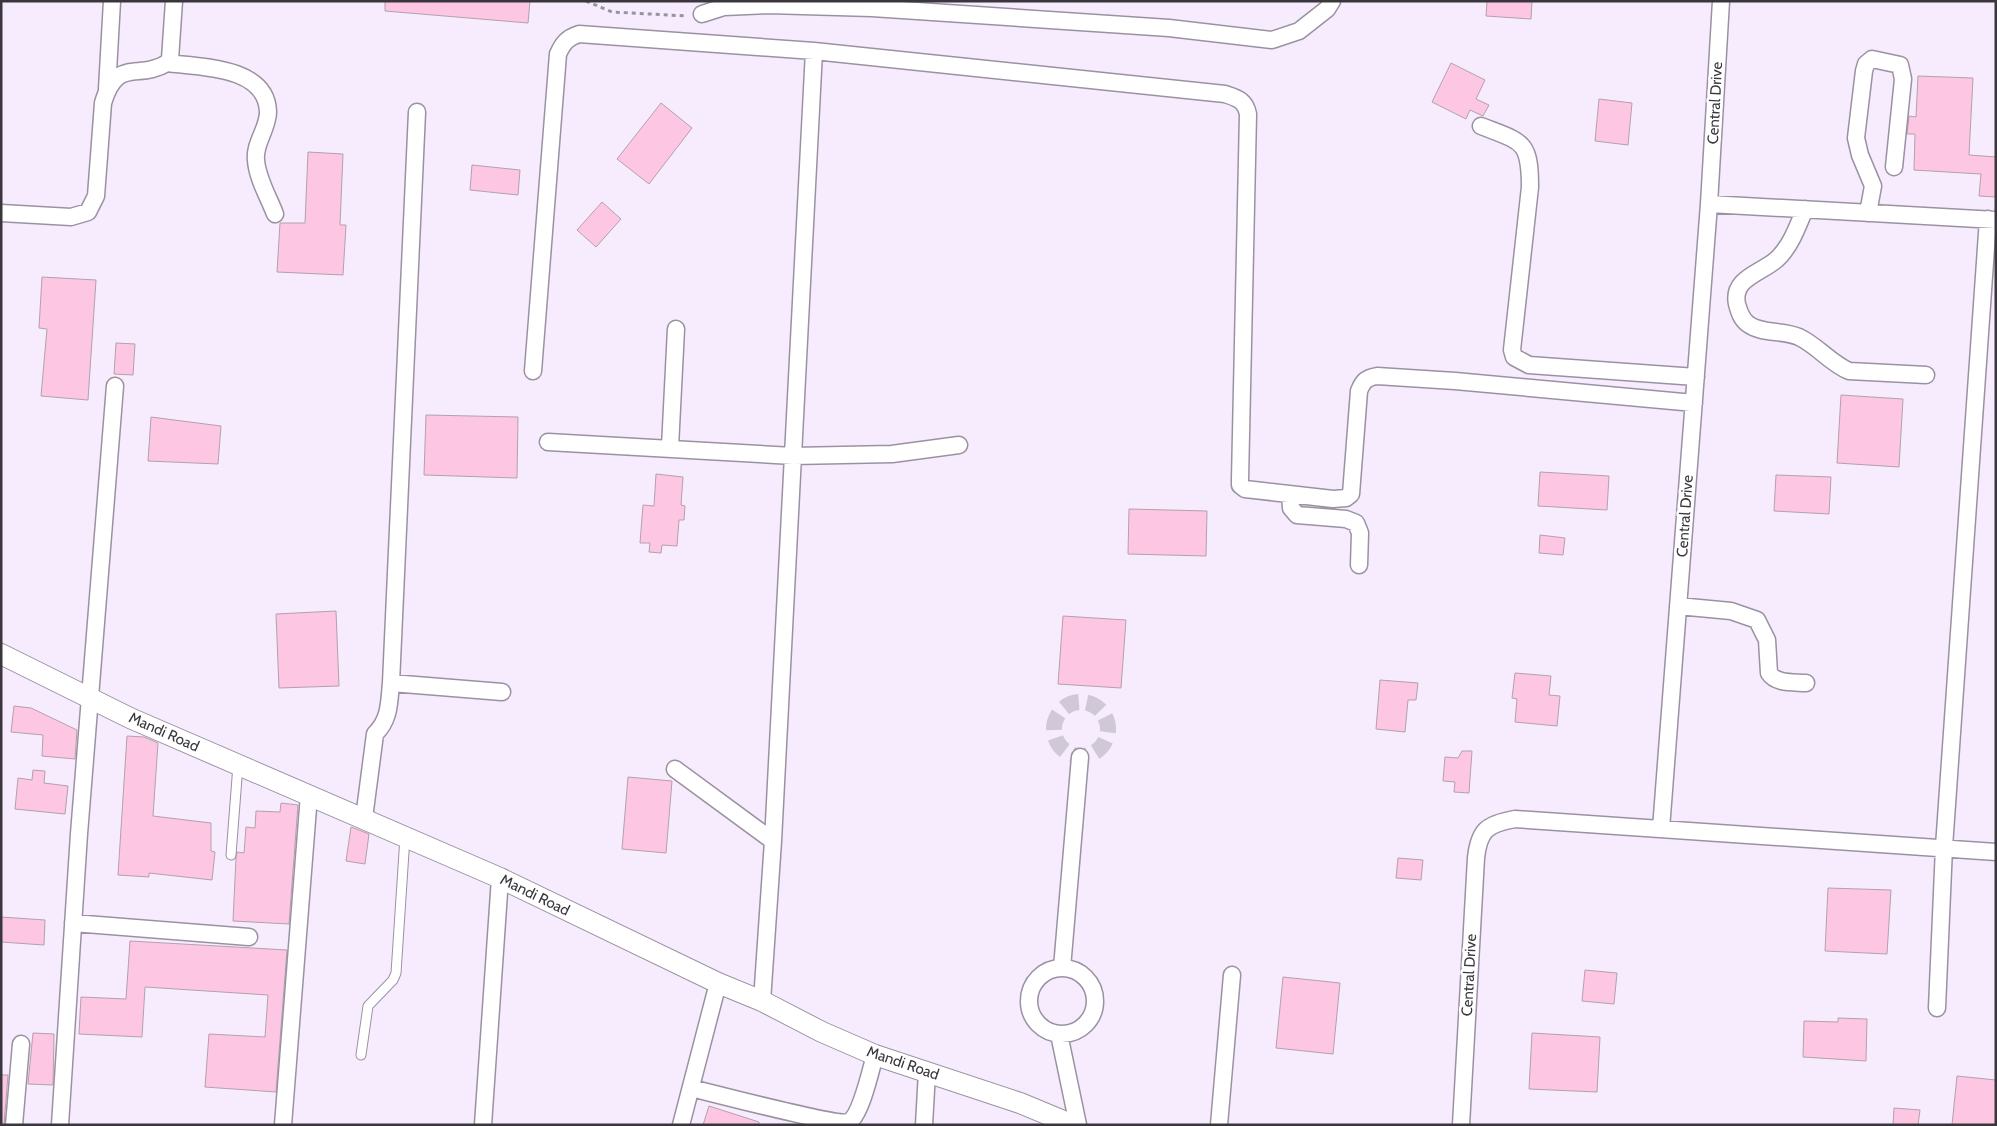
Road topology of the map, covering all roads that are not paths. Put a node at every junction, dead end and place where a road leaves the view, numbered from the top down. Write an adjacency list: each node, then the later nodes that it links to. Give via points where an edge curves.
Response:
1 (112, 1): 8 (street)
2 (174, 1): 7 (street, via 170,59)
3 (1332, 1): 5 (street, via 1327,9 1299,31 1272,40 1169,28 872,8 768,5 724,7)
4 (1721, 1): 12 (street, Central Drive)
5 (702, 14)
6 (814, 51): 19 (street, via 579,34 563,43 558,54); 27 (street); 28 (street, via 1215,93 1241,100 1248,114 1240,485 1246,489)
7 (167, 63): 8 (street, via 161,67 125,73 115,78); 16 (street, via 230,71 254,84 264,96 268,112 256,161)
8 (107, 89): 14 (street, via 103,103 96,196 88,212 71,217)
9 (417, 112): 32 (street)
10 (1481, 126): 21 (street, via 1515,139 1526,150 1530,165 1512,350 1514,357 1529,365)
11 (1894, 167): 15 (street, via 1904,79 1900,65 1872,60 1864,71 1856,138 1873,186)
12 (1709, 204): 13 (street); 21 (street, Central Drive)
13 (1805, 209): 15 (street); 20 (street, via 1788,246 1778,258 1752,274 1740,287 1736,299 1740,314 1756,328 1800,337 1849,371)
14 (1, 213)
15 (1868, 213): 17 (street)
16 (275, 214)
17 (1992, 219): 44 (street)
18 (676, 329): 26 (street)
19 (533, 371)
20 (1926, 375)
21 (1696, 377): 23 (street, Central Drive)
22 (115, 386): 35 (street)
23 (1694, 403): 28 (street, via 1455,381 1368,378 1362,382 1359,391 1351,494 1339,499); 30 (street, Central Drive)
24 (548, 442): 26 (street)
25 (959, 445): 27 (street, via 892,454)
26 (670, 447): 27 (street)
27 (793, 456): 43 (street)
28 (1290, 494): 29 (street, via 1291,508 1297,515 1346,519 1356,523 1360,533)
29 (1359, 565)
30 (1678, 606): 33 (street, via 1731,611 1758,620 1767,640 1772,678); 41 (street, Central Drive)
31 (1, 654): 35 (street, Mandi Road)
32 (391, 683): 34 (street); 40 (street, via 388,715 375,734)
33 (1806, 683)
34 (502, 692)
35 (90, 696): 37 (street, Mandi Road, via 130,718); 48 (street)
36 (1080, 757): 50 (street)
37 (238, 764): 39 (street, Mandi Road); 46 (lane)
38 (674, 769): 43 (street)
39 (309, 794): 40 (street, Mandi Road); 65 (street)
40 (364, 818): 42 (street, Mandi Road)
41 (1661, 829): 44 (street); 72 (street, Central Drive, via 1515,819 1493,823 1487,828 1477,846)
42 (405, 836): 47 (street, Mandi Road); 58 (lane, via 396,973 368,1006)
43 (773, 842): 53 (street)
44 (1944, 847): 45 (street); 54 (street)
45 (1996, 852)
46 (232, 855)
47 (500, 878): 52 (street, Mandi Road); 66 (street)
48 (73, 923): 49 (street); 64 (street)
49 (250, 936)
50 (1062, 968): 55 (street, via 1043,974 1036,981 1029,1000 1034,1019); 55 (street, via 1081,974 1089,982 1095,1002 1092,1013 1079,1028)
51 (1232, 975): 71 (street)
52 (718, 983): 53 (street, Mandi Road); 60 (street)
53 (762, 1001): 57 (street, Mandi Road, via 822,1032)
54 (1937, 1008)
55 (1059, 1034): 70 (street)
56 (21, 1044): 63 (street)
57 (875, 1054): 59 (street, Mandi Road); 62 (street, via 859,1107)
58 (361, 1055)
59 (927, 1072): 68 (street); 69 (street, Mandi Road, via 1020,1102)
60 (691, 1088): 61 (street); 67 (street)
61 (814, 1122): 62 (street)
62 (846, 1124)
63 (14, 1125)
64 (60, 1125)
65 (283, 1125)
66 (483, 1125)
67 (680, 1125)
68 (924, 1125)
69 (1073, 1125)
70 (1078, 1125)
71 (1220, 1125)
72 (1461, 1125)

